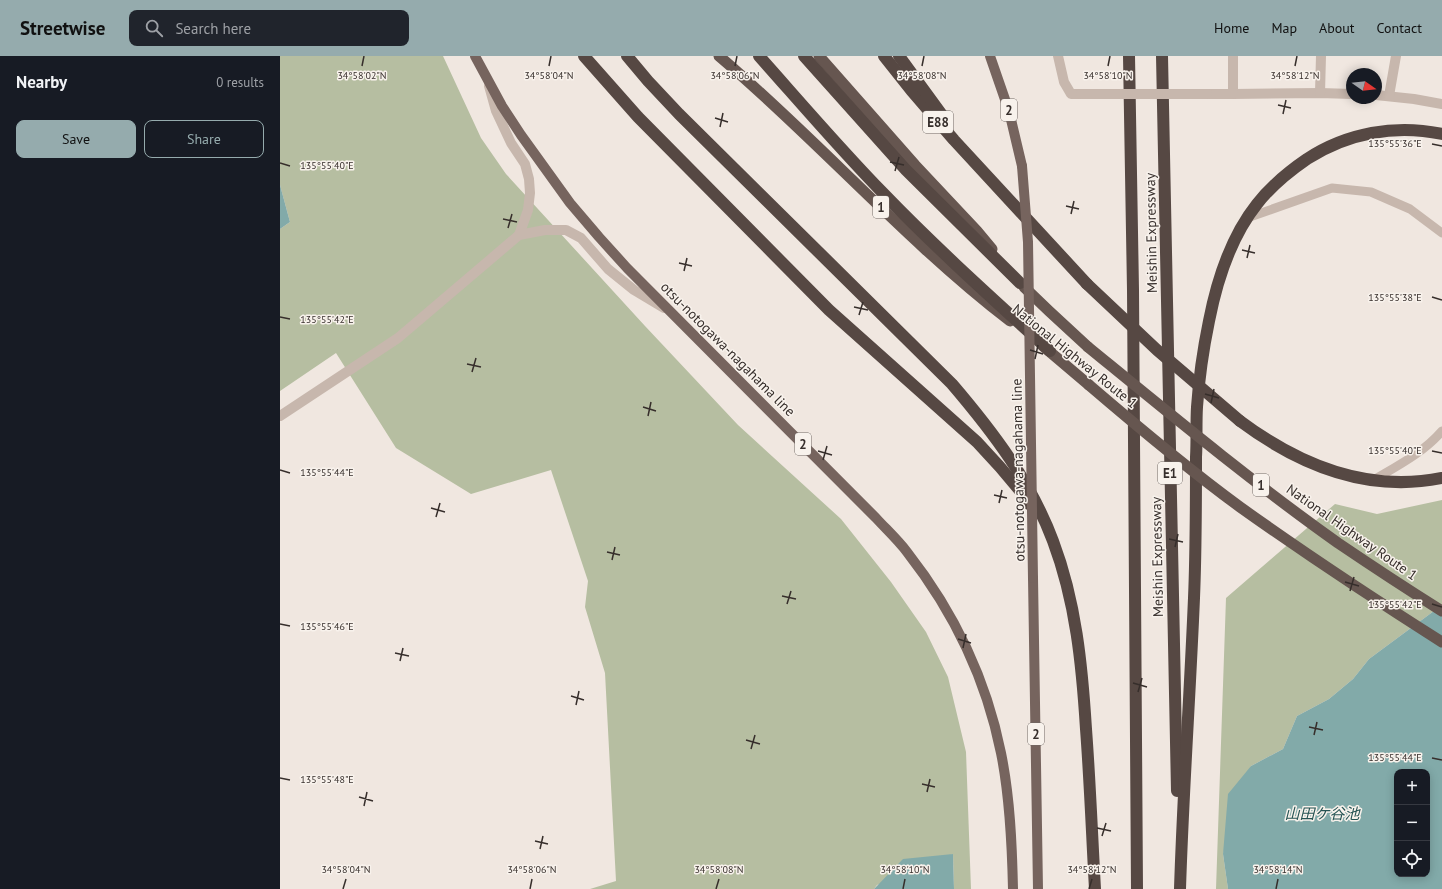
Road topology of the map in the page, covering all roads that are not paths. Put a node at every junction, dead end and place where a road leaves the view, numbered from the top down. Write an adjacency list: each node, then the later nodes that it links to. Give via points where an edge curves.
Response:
1 (475, 56): 17 (main road, otsu-notogawa-nagahama line / 2)
2 (584, 56): 36 (highway, via 638,117 785,267 1000,466 1021,492 1037,518)
3 (628, 56): 36 (highway, via 679,114 952,384 978,414 1022,476 1054,541)
4 (719, 56): 31 (highway, National Highway Route 1 / 1, via 933,257 989,305)
5 (759, 56): 31 (highway, via 883,193)
6 (804, 56): 29 (highway, via 906,170)
7 (819, 56): 29 (highway, National Highway Route 1 / 1, via 910,160 977,231)
8 (884, 56): 25 (highway, E88, via 910,90)
9 (899, 56): 25 (highway)
10 (990, 56): 40 (main road, otsu-notogawa-nagahama line / 2, bridge, via 1009,111 1022,166 1028,242)
11 (1058, 56): 19 (street, bridge, via 1064,82 1071,94)
12 (1129, 56): 42 (highway, Meishin Expressway)
13 (1162, 56): 43 (highway, Meishin Expressway / E1)
14 (1233, 56): 19 (street)
15 (1321, 56): 18 (street)
16 (1396, 56): 22 (street)
17 (485, 75): 28 (street, via 496,111 511,143 525,164 529,179 528,210); 30 (main road, otsu-notogawa-nagahama line / 2, via 502,106 570,203 627,268)
18 (1320, 93): 19 (street); 20 (street)
19 (1233, 94)
20 (1346, 94)
21 (1382, 96): 22 (street)
22 (1388, 96): 23 (street)
23 (1442, 104)
24 (1442, 134): 26 (highway, via 1414,130 1380,131 1340,141 1280,179)
25 (996, 185): 35 (highway, E88, bridge, via 1087,284 1157,350 1240,421 1290,454 1335,472)
26 (1247, 218): 27 (lane, via 1332,188 1371,192 1410,209); 43 (highway, via 1234,240 1222,270 1212,305 1201,364 1197,409 1194,595)
27 (1442, 233)
28 (519, 235): 30 (street, via 545,230 566,230 581,238 608,269 634,290); 32 (street, via 398,338)
29 (1020, 283): 37 (highway, National Highway Route 1 / 1, bridge, via 1088,347 1182,424 1338,543)
30 (670, 311): 39 (main road, otsu-notogawa-nagahama line / 2, via 902,546 955,624 975,665 990,706 1001,754 1008,801)
31 (1050, 351): 38 (highway, National Highway Route 1 / 1, bridge, via 1147,434 1240,506)
32 (280, 416)
33 (1442, 431): 35 (lane, via 1413,457)
34 (1442, 478): 35 (highway, via 1412,483)
35 (1372, 481)
36 (1064, 575): 41 (highway, via 1072,606 1083,682)
37 (1442, 611)
38 (1442, 642)
39 (1013, 889)
40 (1038, 889)
41 (1095, 889)
42 (1137, 889)
43 (1180, 889)

